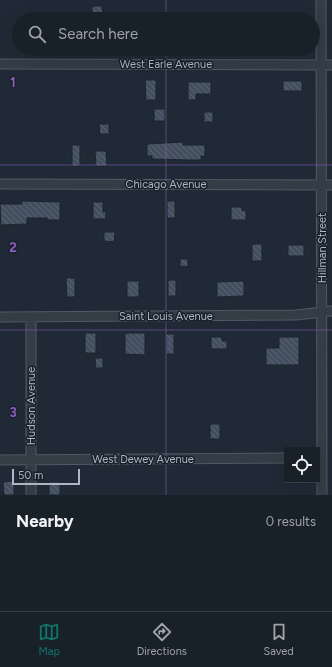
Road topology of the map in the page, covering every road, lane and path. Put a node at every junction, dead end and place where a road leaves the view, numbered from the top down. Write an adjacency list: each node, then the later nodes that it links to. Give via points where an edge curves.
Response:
1 (322, 0): 3 (street, Hillman Street)
2 (0, 64): 3 (street, West Earle Avenue)
3 (322, 65): 4 (street, West Earle Avenue); 6 (street, Hillman Street)
4 (332, 65)
5 (0, 184): 6 (street, Chicago Avenue)
6 (322, 185): 7 (street, Chicago Avenue); 9 (street, Hillman Street)
7 (332, 185)
8 (332, 311): 9 (street, Saint Louis Avenue)
9 (322, 312): 11 (street, Saint Louis Avenue, via 296,315); 12 (street, Hillman Street)
10 (0, 317): 11 (street, Saint Louis Avenue)
11 (31, 317): 17 (street, Hudson Avenue)
12 (322, 437): 13 (street); 15 (street, Hillman Street)
13 (332, 437)
14 (284, 458): 17 (street, West Dewey Avenue)
15 (320, 458): 19 (street, Hillman Street)
16 (0, 460): 17 (street, West Dewey Avenue)
17 (31, 460): 18 (street, Hudson Avenue)
18 (31, 495)
19 (322, 495)

